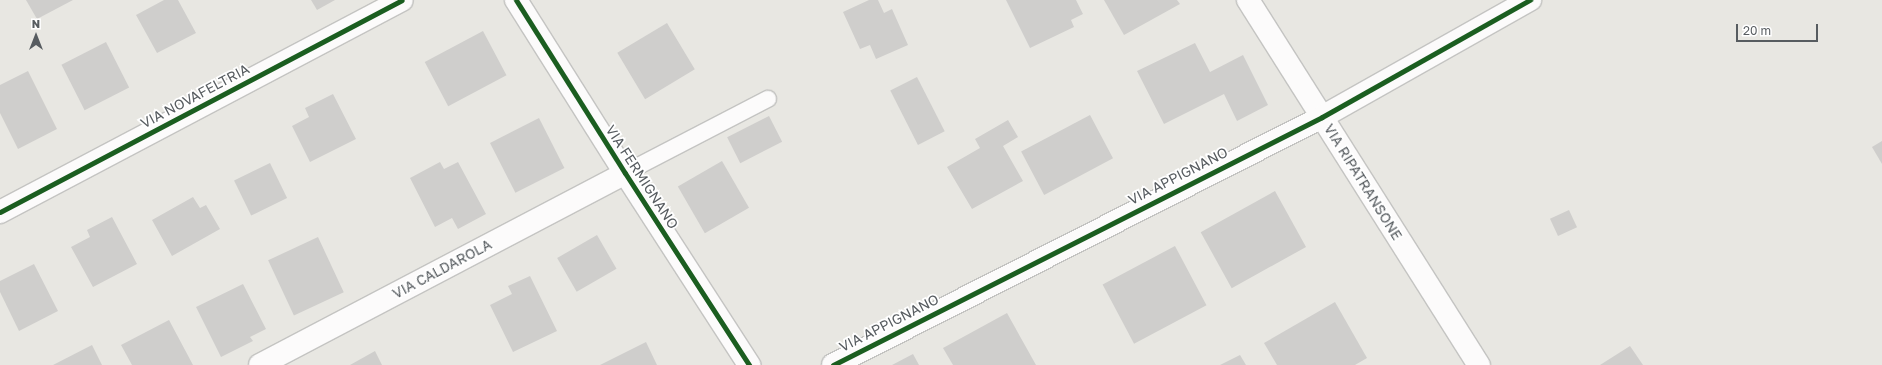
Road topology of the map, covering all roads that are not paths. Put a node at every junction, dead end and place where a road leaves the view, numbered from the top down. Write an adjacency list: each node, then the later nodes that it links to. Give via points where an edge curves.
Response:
1 (402, 0): 8 (street, VIA NOVAFELTRIA)
2 (516, 0): 7 (street, VIA FERMIGNANO)
3 (1248, 0): 6 (street, VIA RIPATRANSONE)
4 (1530, 0): 6 (street, VIA APPIGNANO)
5 (768, 99): 7 (lane)
6 (1322, 117): 11 (street, VIA APPIGNANO); 12 (street, VIA RIPATRANSONE)
7 (625, 173): 9 (street, VIA CALDAROLA); 10 (street, VIA FERMIGNANO)
8 (0, 212)
9 (260, 365)
10 (749, 365)
11 (833, 365)
12 (1478, 365)

